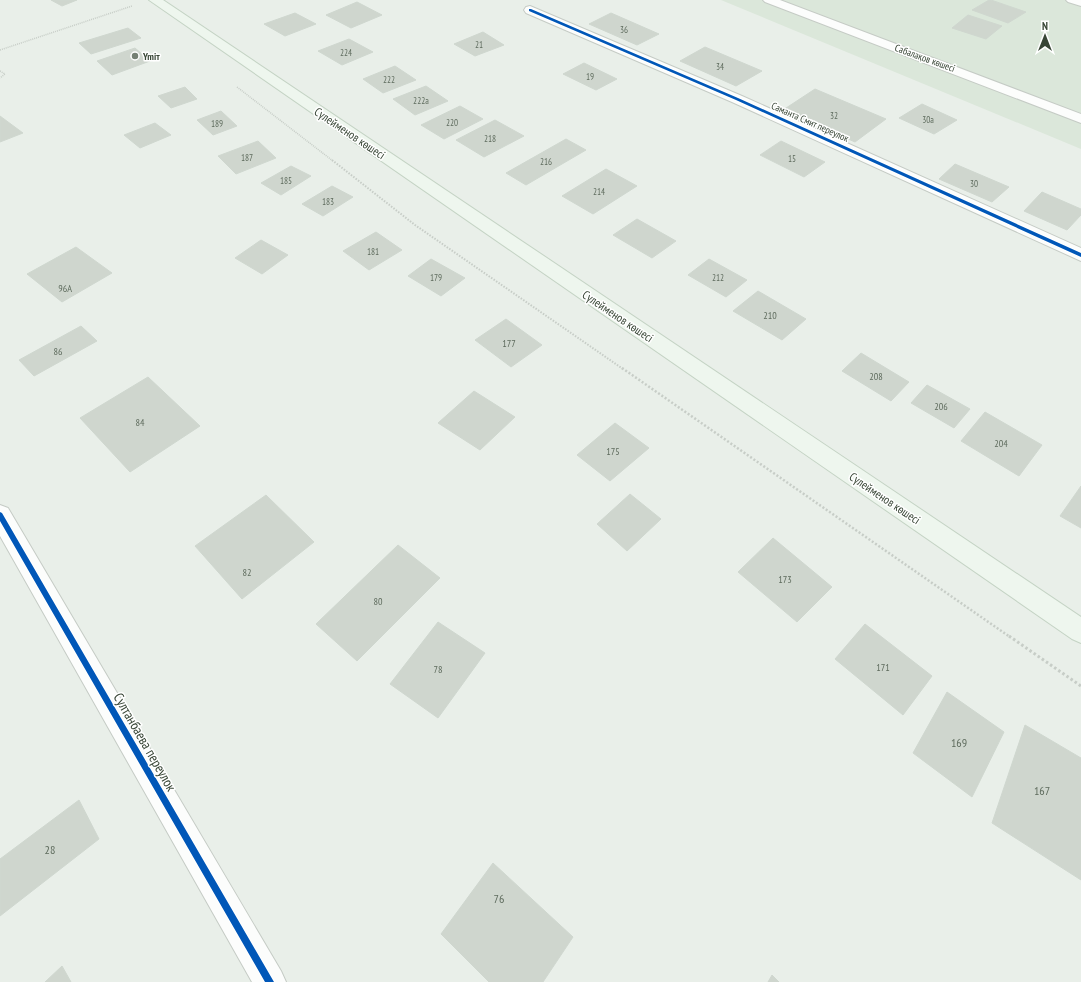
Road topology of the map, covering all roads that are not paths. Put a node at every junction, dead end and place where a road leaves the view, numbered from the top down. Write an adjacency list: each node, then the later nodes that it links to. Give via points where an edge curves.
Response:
1 (154, 0): 9 (main road, Сүлейменов көшесі)
2 (769, 0): 6 (street, Сабалақов көшесі)
3 (1072, 0): 4 (lane)
4 (1081, 3)
5 (530, 10): 7 (street, Саманта Смит переулок, via 737,99)
6 (1081, 119)
7 (1081, 255)
8 (0, 515): 10 (street, Султанбаева переулок)
9 (1081, 631)
10 (270, 982)

